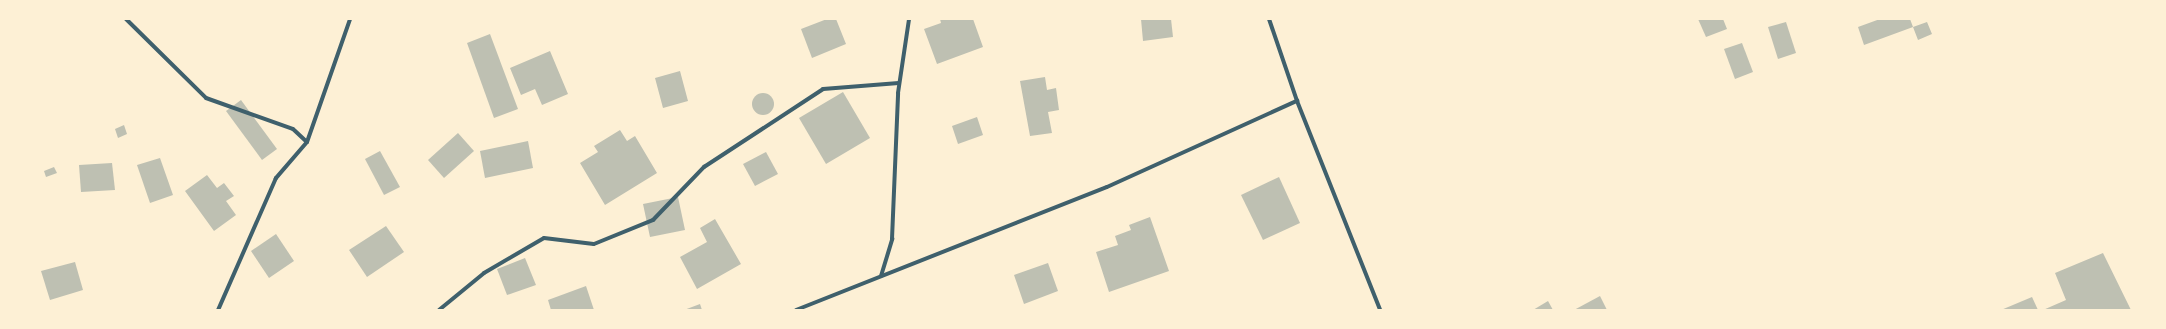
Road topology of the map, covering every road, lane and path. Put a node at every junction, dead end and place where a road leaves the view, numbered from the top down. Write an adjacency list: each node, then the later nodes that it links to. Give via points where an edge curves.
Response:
1 (126, 19): 7 (street, via 206,98 293,129)
2 (350, 19): 7 (street)
3 (909, 19): 5 (street)
4 (1269, 19): 6 (street)
5 (899, 83): 8 (street, via 896,202 892,239); 10 (street, via 823,89 704,167 653,220 594,244 544,238 484,272)
6 (1297, 101): 8 (street, via 1107,187); 12 (street)
7 (307, 142): 9 (street, via 276,178)
8 (881, 276): 11 (street)
9 (218, 310)
10 (439, 310)
11 (796, 310)
12 (1380, 310)

